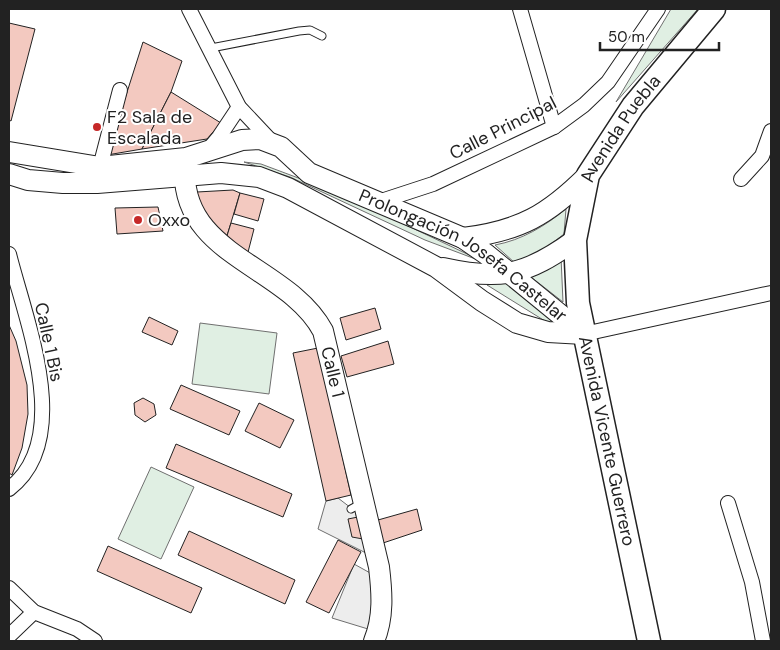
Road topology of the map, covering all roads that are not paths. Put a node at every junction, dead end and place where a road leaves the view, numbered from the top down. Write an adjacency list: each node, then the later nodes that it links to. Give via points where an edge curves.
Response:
1 (189, 9): 6 (street)
2 (520, 9): 9 (street)
3 (658, 9): 9 (street, Calle Principal, via 608,82)
4 (714, 9): 18 (main road, Avenida Puebla, via 633,106)
5 (322, 36): 6 (lane, via 310,30 298,31)
6 (211, 48): 8 (street)
7 (120, 90): 15 (street)
8 (239, 106): 11 (street); 13 (street, via 220,137)
9 (554, 127): 21 (street, Calle Principal, via 433,184)
10 (771, 131): 19 (street, via 762,156)
11 (272, 142): 13 (main road, Prolongación Josefa Castelar, via 242,140); 14 (main road, Prolongación Josefa Castelar)
12 (9, 152): 15 (main road, Prolongación Josefa Castelar)
13 (206, 152): 16 (main road, Prolongación Josefa Castelar)
14 (289, 155): 20 (main road, via 282,174); 21 (main road, Prolongación Josefa Castelar, via 309,173)
15 (100, 167): 16 (main road, Prolongación Josefa Castelar)
16 (185, 168): 17 (main road, Prolongación Josefa Castelar, via 63,183 28,180); 20 (main road, Prolongación Josefa Castelar); 35 (main road, Calle 1, via 188,205 197,220 210,234 301,302 315,316 327,345 358,505 382,589 381,614)
17 (9, 174)
18 (588, 175): 22 (main road, via 569,194 522,224 496,234); 23 (main road, Avenida Puebla)
19 (740, 179)
20 (275, 182): 25 (main road, Prolongación Josefa Castelar)
21 (378, 202): 22 (main road, Prolongación Josefa Castelar)
22 (463, 238): 26 (main road, Prolongación Josefa Castelar)
23 (575, 240): 26 (main road, via 556,254); 28 (main road, Avenida Vicente Guerrero, via 577,296)
24 (9, 254): 29 (street, Calle 1 Bis, via 40,377 42,425 27,471)
25 (436, 267): 26 (main road, via 473,275); 28 (main road, Prolongación Josefa Castelar, via 517,322 548,332)
26 (512, 274): 28 (main road, Prolongación Josefa Castelar)
27 (771, 293): 28 (street)
28 (584, 334): 36 (main road, Avenida Vicente Guerrero)
29 (9, 489)
30 (728, 503): 37 (street, via 752,582)
31 (9, 588): 32 (street)
32 (34, 612): 33 (street); 34 (street, via 77,629)
33 (9, 636)
34 (95, 641)
35 (374, 641)
36 (650, 641)
37 (763, 641)

